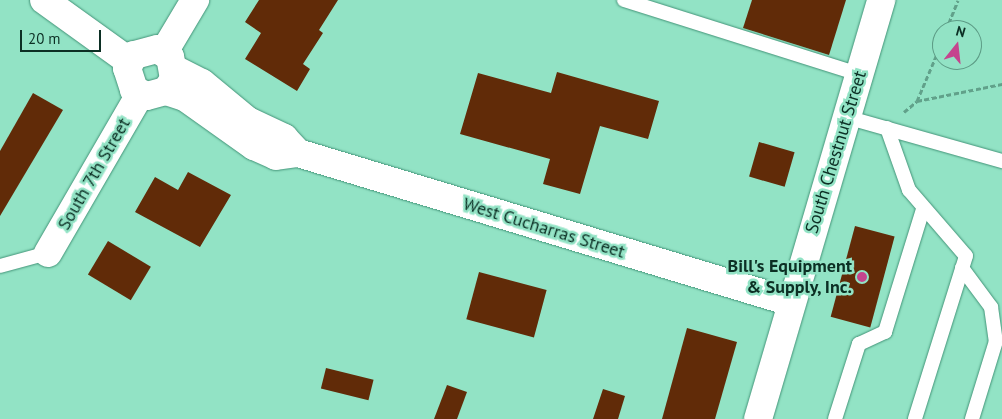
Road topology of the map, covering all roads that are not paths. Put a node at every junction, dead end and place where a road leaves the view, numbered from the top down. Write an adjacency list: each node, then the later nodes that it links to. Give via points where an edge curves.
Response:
1 (44, 0): 5 (street)
2 (195, 0): 7 (street, South 7th Street)
3 (624, 0): 6 (lane)
4 (881, 0): 6 (street, South Chestnut Street)
5 (129, 61): 7 (street, West Cucharras Street, via 149,48); 7 (street, via 127,76 134,90)
6 (859, 74): 8 (street, South Chestnut Street)
7 (161, 77): 12 (street, South 7th Street); 15 (street, West Cucharras Street, via 254,146 276,156 298,153)
8 (846, 117): 9 (lane); 15 (street, South Chestnut Street)
9 (887, 128): 10 (lane); 11 (lane, via 909,190)
10 (1002, 161)
11 (923, 209): 14 (lane, via 966,256); 17 (lane, via 885,332 859,344)
12 (48, 253): 13 (lane)
13 (0, 266)
14 (962, 268): 18 (lane); 19 (lane, via 991,308 996,342)
15 (791, 302): 16 (street, South Chestnut Street)
16 (762, 418)
17 (835, 419)
18 (915, 419)
19 (972, 419)

